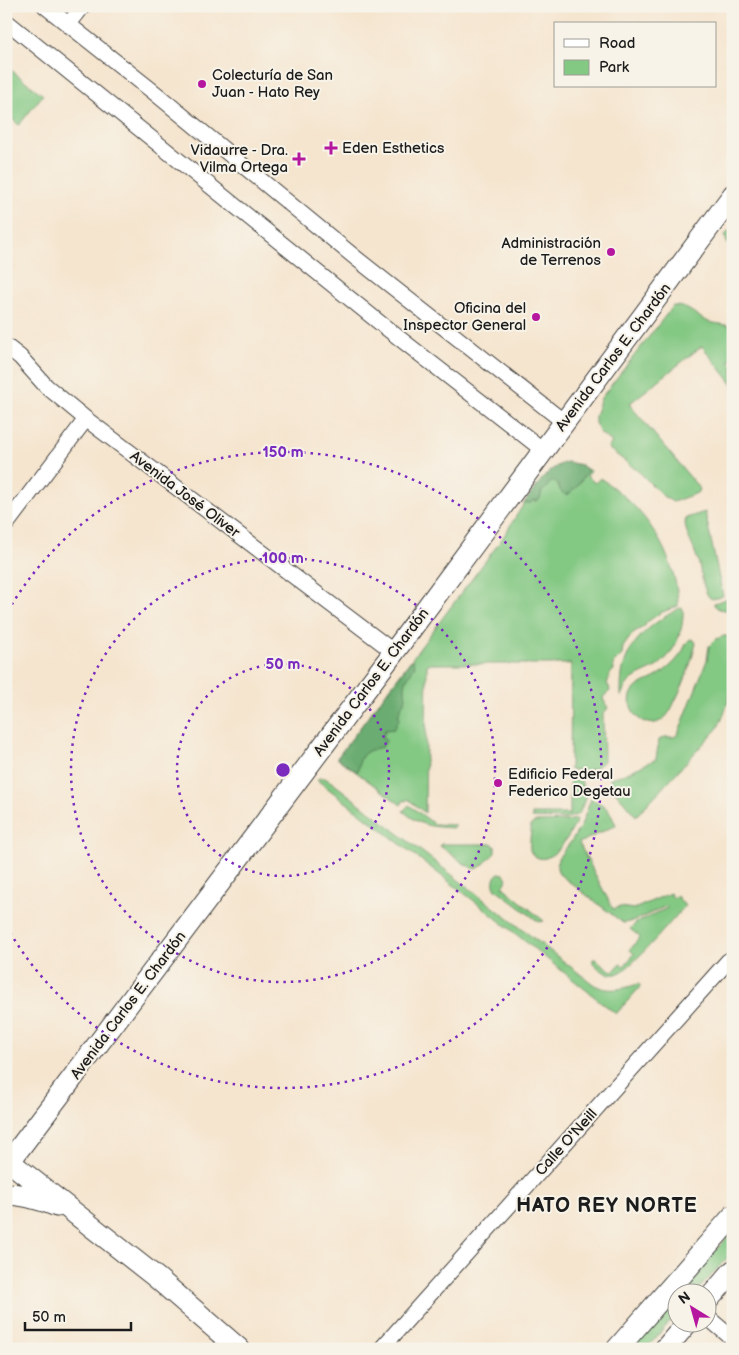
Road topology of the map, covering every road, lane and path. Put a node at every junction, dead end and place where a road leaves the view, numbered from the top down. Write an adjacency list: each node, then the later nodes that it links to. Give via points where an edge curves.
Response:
1 (45, 6): 4 (street)
2 (83, 6): 4 (street)
3 (6, 21): 9 (street)
4 (68, 24): 8 (street)
5 (733, 195): 8 (street, Avenida Carlos E. Chardón)
6 (6, 346): 7 (street, Avenida José Oliver, via 46,386)
7 (86, 419): 10 (street); 11 (street, Avenida José Oliver)
8 (564, 422): 9 (street, Avenida Carlos E. Chardón)
9 (543, 450): 11 (street, Avenida Carlos E. Chardón)
10 (6, 525)
11 (394, 652): 13 (street, Avenida Carlos E. Chardón)
12 (733, 958): 23 (street, Calle O'Neill)
13 (7, 1162): 15 (street)
14 (6, 1194): 15 (street, via 37,1198)
15 (76, 1214): 22 (street)
16 (733, 1216): 24 (street)
17 (733, 1271): 18 (street)
18 (716, 1291)
19 (716, 1325): 21 (street)
20 (679, 1332): 25 (street)
21 (733, 1339)
22 (239, 1349)
23 (381, 1349)
24 (617, 1349)
25 (665, 1349)

